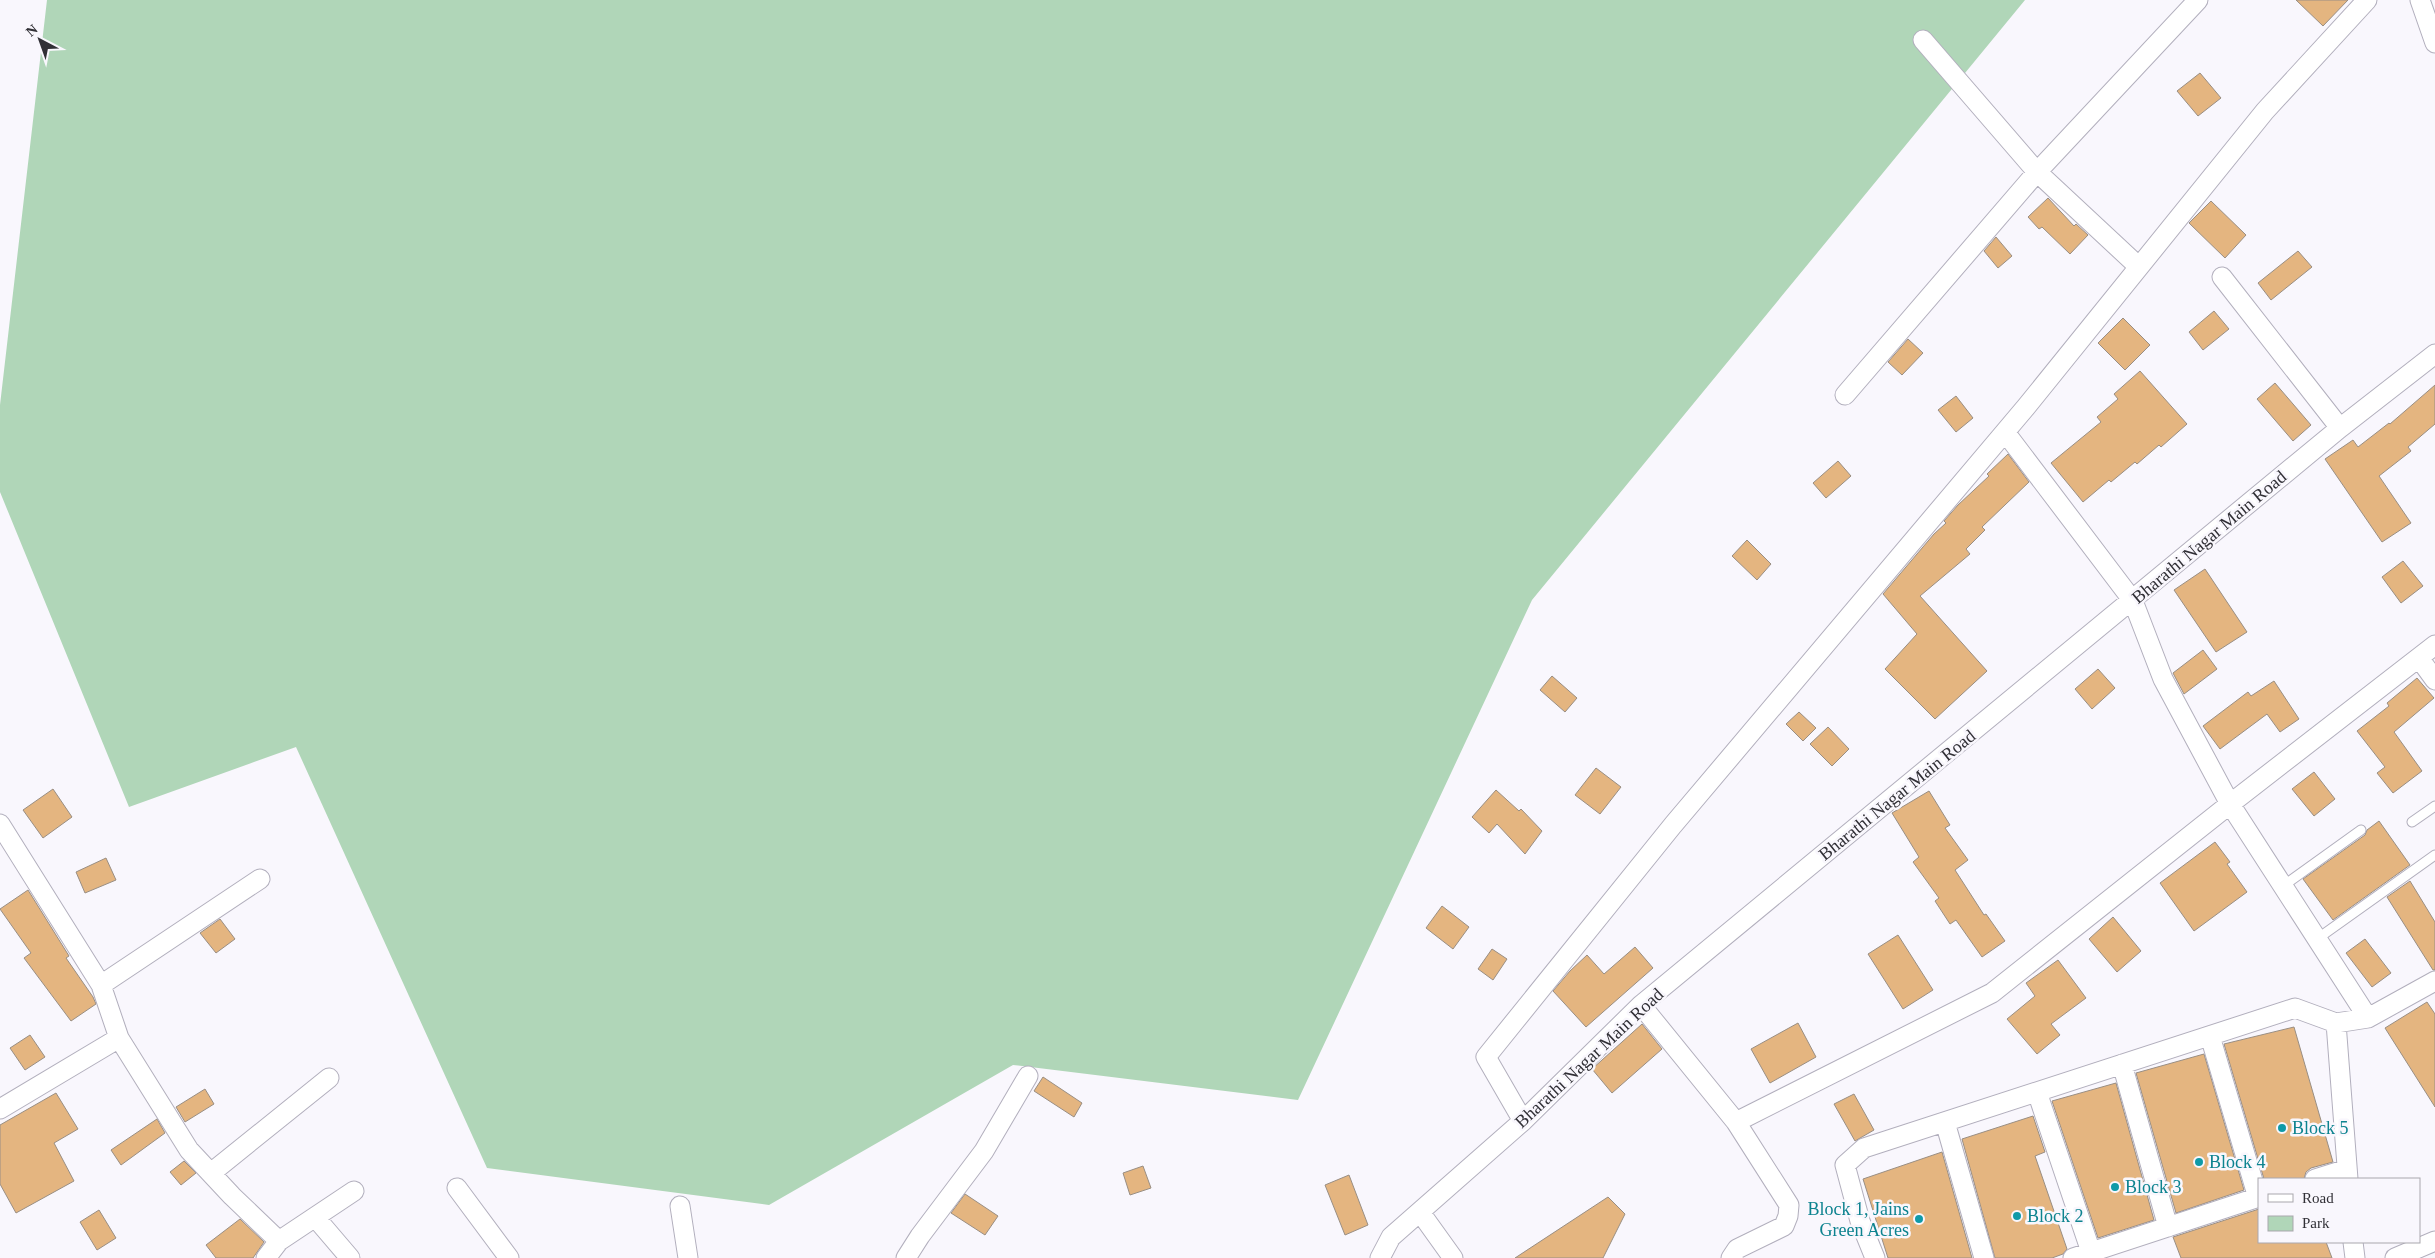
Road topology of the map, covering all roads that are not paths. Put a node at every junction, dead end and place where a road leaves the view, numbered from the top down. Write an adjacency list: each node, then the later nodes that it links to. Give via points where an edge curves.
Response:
1 (2198, 0): 6 (street)
2 (2366, 0): 7 (street, via 2265,111)
3 (2420, 0): 5 (street)
4 (1923, 40): 6 (street)
5 (2435, 43)
6 (2037, 172): 7 (street); 10 (street)
7 (2138, 266): 12 (street)
8 (2222, 277): 11 (street)
9 (2435, 354): 11 (street, Bharathi Nagar Main Road)
10 (1845, 395)
11 (2340, 428): 13 (street, Bharathi Nagar Main Road)
12 (2005, 432): 13 (street); 38 (street, via 1673,825 1486,1057)
13 (2133, 601): 17 (street, via 2163,679); 28 (street, Bharathi Nagar Main Road)
14 (2435, 645): 15 (street)
15 (2419, 658): 16 (street); 17 (street)
16 (2435, 680)
17 (2230, 804): 24 (street); 39 (street, via 1992,993)
18 (2435, 806): 19 (lane)
19 (2412, 822)
20 (0, 824): 27 (street)
21 (2361, 830): 24 (lane)
22 (2435, 855): 25 (lane)
23 (260, 879): 27 (street)
24 (2283, 886): 25 (street)
25 (2317, 939): 29 (street)
26 (2435, 981): 29 (street)
27 (100, 985): 32 (street)
28 (1641, 1005): 38 (street, Bharathi Nagar Main Road); 39 (street)
29 (2368, 1018): 30 (street)
30 (2336, 1023): 31 (street, via 2295,1008); 42 (street)
31 (2210, 1036): 33 (street); 46 (street)
32 (119, 1038): 37 (street); 41 (street, via 189,1150)
33 (2122, 1064): 36 (street); 50 (street)
34 (1028, 1076): 59 (street, via 984,1151)
35 (329, 1078): 41 (street)
36 (2037, 1092): 40 (street); 54 (street)
37 (0, 1109)
38 (1523, 1121): 48 (street, Bharathi Nagar Main Road)
39 (1736, 1122): 62 (street, via 1789,1204 1784,1226 1737,1249)
40 (1945, 1122): 63 (street, via 1864,1148 1845,1166 1860,1221); 64 (street)
41 (211, 1173): 51 (street)
42 (2347, 1174): 43 (street)
43 (2321, 1178)
44 (457, 1188): 57 (street)
45 (354, 1191): 49 (street)
46 (2258, 1198): 50 (street)
47 (680, 1206): 58 (street)
48 (1420, 1212): 60 (street, Bharathi Nagar Main Road, via 1391,1238); 61 (street)
49 (315, 1217): 51 (street); 56 (street)
50 (2168, 1227): 54 (street)
51 (279, 1241): 55 (street)
52 (2435, 1241): 67 (street)
53 (2353, 1243): 66 (street)
54 (2091, 1252): 65 (street)
55 (266, 1258)
56 (350, 1258)
57 (509, 1258)
58 (688, 1258)
59 (906, 1258)
60 (1380, 1258)
61 (1453, 1258)
62 (1731, 1258)
63 (1875, 1258)
64 (1984, 1258)
65 (2073, 1258)
66 (2354, 1258)
67 (2395, 1258)

